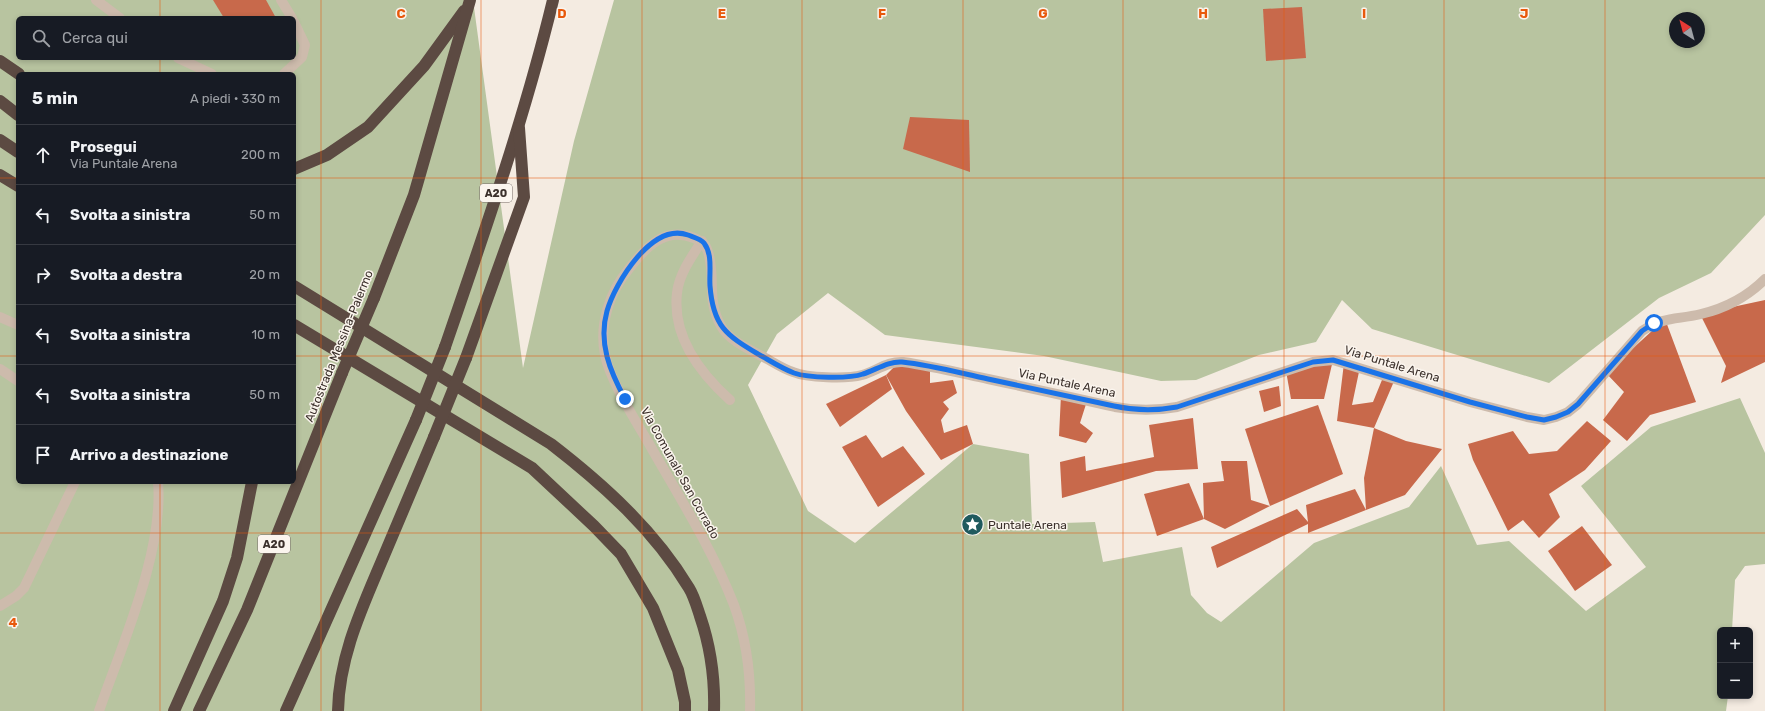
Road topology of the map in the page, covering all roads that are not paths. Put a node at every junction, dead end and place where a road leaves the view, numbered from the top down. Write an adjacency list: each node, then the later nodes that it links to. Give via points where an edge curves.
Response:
1 (96, 0): 5 (street)
2 (281, 0): 6 (street)
3 (553, 0): 15 (highway, A20)
4 (470, 2): 18 (highway, via 424,66 368,127 326,155); 36 (highway, Autostrada Messina-Palermo / A20, bridge, via 414,195 247,610)
5 (117, 16)
6 (291, 16)
7 (296, 26): 12 (street, via 305,45 302,57)
8 (182, 60): 11 (street)
9 (0, 61): 10 (highway)
10 (16, 72)
11 (208, 72)
12 (286, 72)
13 (0, 101): 14 (highway)
14 (16, 113)
15 (518, 121): 37 (highway, A20, bridge, via 484,235 445,347 416,420); 38 (highway, bridge, via 524,197 466,358 344,659)
16 (0, 140): 17 (highway)
17 (16, 151)
18 (296, 168)
19 (0, 175): 20 (highway)
20 (16, 185)
21 (702, 241): 22 (street, Via Puntale Arena, via 710,256 710,287 716,314 726,333 735,341 794,373 808,376 862,375 899,362 939,368 1114,406 1154,411 1202,400 1313,362 1333,360 1503,412 1544,420 1568,412 1578,404 1642,331 1654,323 1722,308 1742,299); 29 (street, via 682,277 677,292 679,321 695,363); 41 (street, Via Comunale San Corrado, via 676,233 653,243 640,255 620,279 611,295 604,319 605,355 612,376 700,533 734,606 744,645)
22 (1765, 279)
23 (296, 287): 40 (highway, via 551,444 591,474 620,502 645,528 690,588 708,638 713,662)
24 (0, 317): 25 (street)
25 (16, 324)
26 (296, 326): 39 (highway, via 532,468 594,526 621,554 653,608 678,670)
27 (0, 369): 28 (street)
28 (16, 380)
29 (730, 400)
30 (73, 484): 33 (street, via 24,588)
31 (158, 484): 34 (street, via 158,508 146,574)
32 (252, 484): 35 (highway, via 238,558 223,601)
33 (0, 606)
34 (99, 711)
35 (174, 711)
36 (199, 711)
37 (286, 711)
38 (338, 711)
39 (685, 711)
40 (714, 711)
41 (750, 711)

